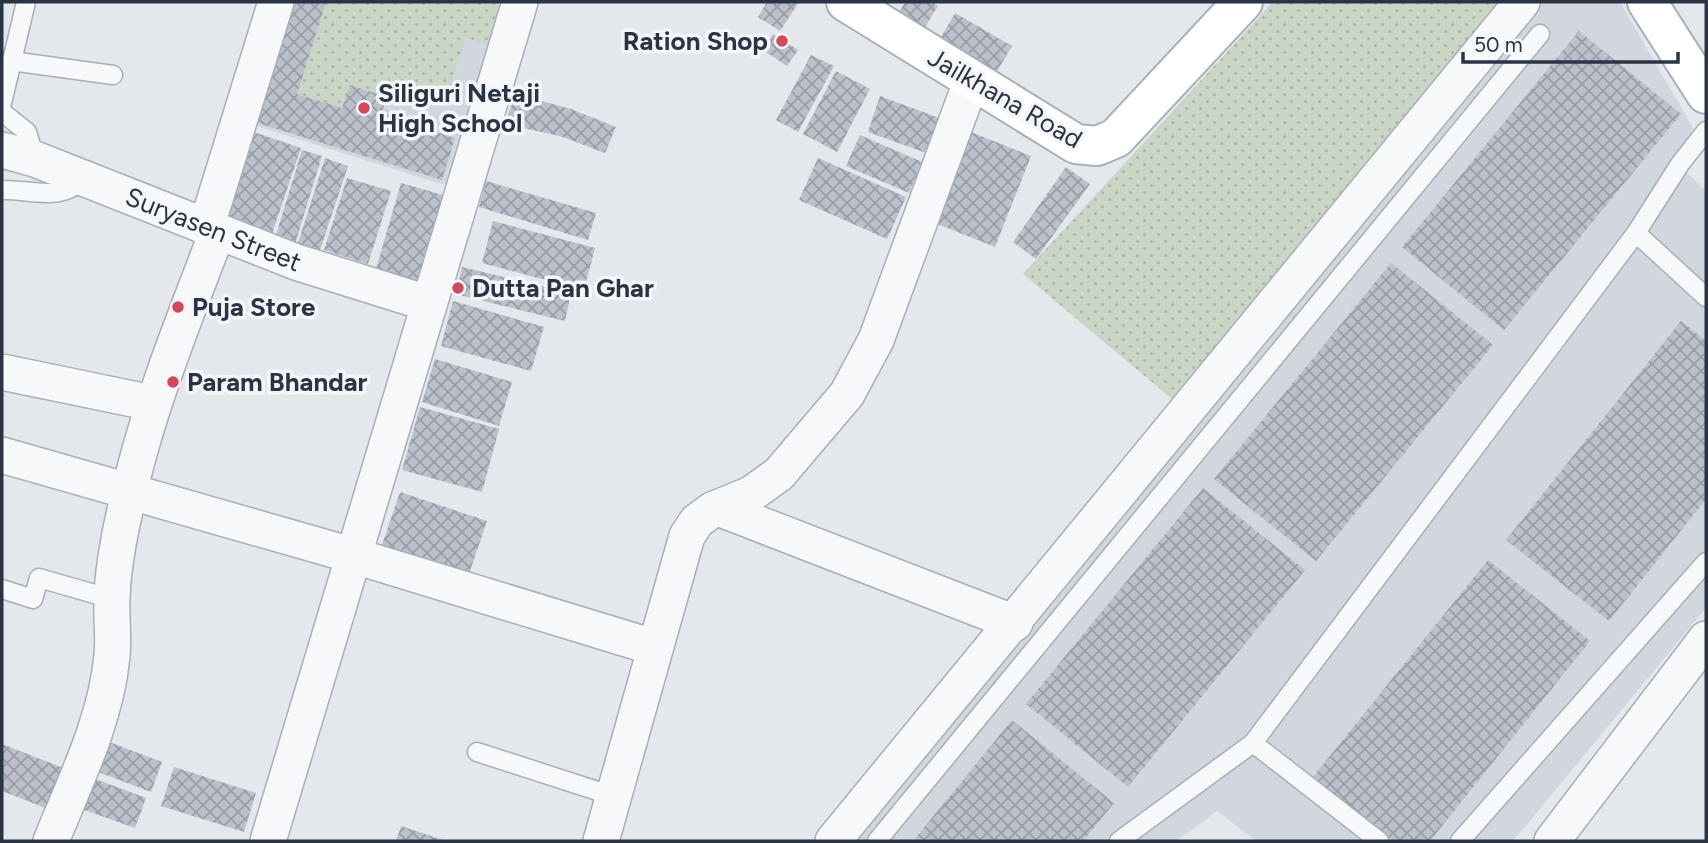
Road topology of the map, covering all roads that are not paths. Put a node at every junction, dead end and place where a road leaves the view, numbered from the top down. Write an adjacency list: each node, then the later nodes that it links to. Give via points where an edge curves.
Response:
1 (26, 2): 9 (lane)
2 (276, 2): 20 (street)
3 (520, 2): 23 (street)
4 (846, 2): 11 (street, Jailkhana Road)
5 (1243, 2): 11 (street, Jailkhana Road, via 1116,138 1097,146 1076,144)
6 (1522, 2): 33 (street)
7 (1647, 2): 12 (street)
8 (1540, 34): 43 (lane)
9 (10, 61): 10 (lane); 13 (lane)
10 (113, 75)
11 (971, 82): 28 (street, via 876,340 846,394 779,474 751,495)
12 (1705, 91)
13 (2, 103)
14 (2, 112): 17 (lane, via 27,132)
15 (1706, 131): 21 (lane)
16 (2, 150): 17 (street, Suryasen Street)
17 (35, 159): 18 (street, Suryasen Street)
18 (83, 178): 19 (lane, via 62,193); 20 (street, Suryasen Street)
19 (2, 190)
20 (212, 230): 23 (street, Suryasen Street); 25 (street)
21 (1636, 233): 22 (lane); 36 (lane)
22 (1706, 297)
23 (427, 303): 29 (street)
24 (2, 372): 25 (street)
25 (152, 403): 27 (street)
26 (2, 455): 27 (street)
27 (130, 490): 29 (street); 32 (street)
28 (718, 508): 33 (street); 34 (street, via 697,521 687,536)
29 (355, 556): 34 (street); 40 (street)
30 (1706, 562): 46 (lane)
31 (2, 589): 32 (lane, via 33,599 39,578)
32 (112, 599): 39 (street, via 113,656 104,696 94,734)
33 (1015, 623): 42 (street)
34 (653, 647): 38 (street)
35 (1702, 657): 47 (street)
36 (1253, 743): 44 (lane); 45 (lane)
37 (477, 752): 38 (lane)
38 (613, 796): 41 (street)
39 (51, 841)
40 (268, 841)
41 (601, 841)
42 (834, 841)
43 (877, 841)
44 (1119, 841)
45 (1379, 841)
46 (1460, 841)
47 (1552, 841)

